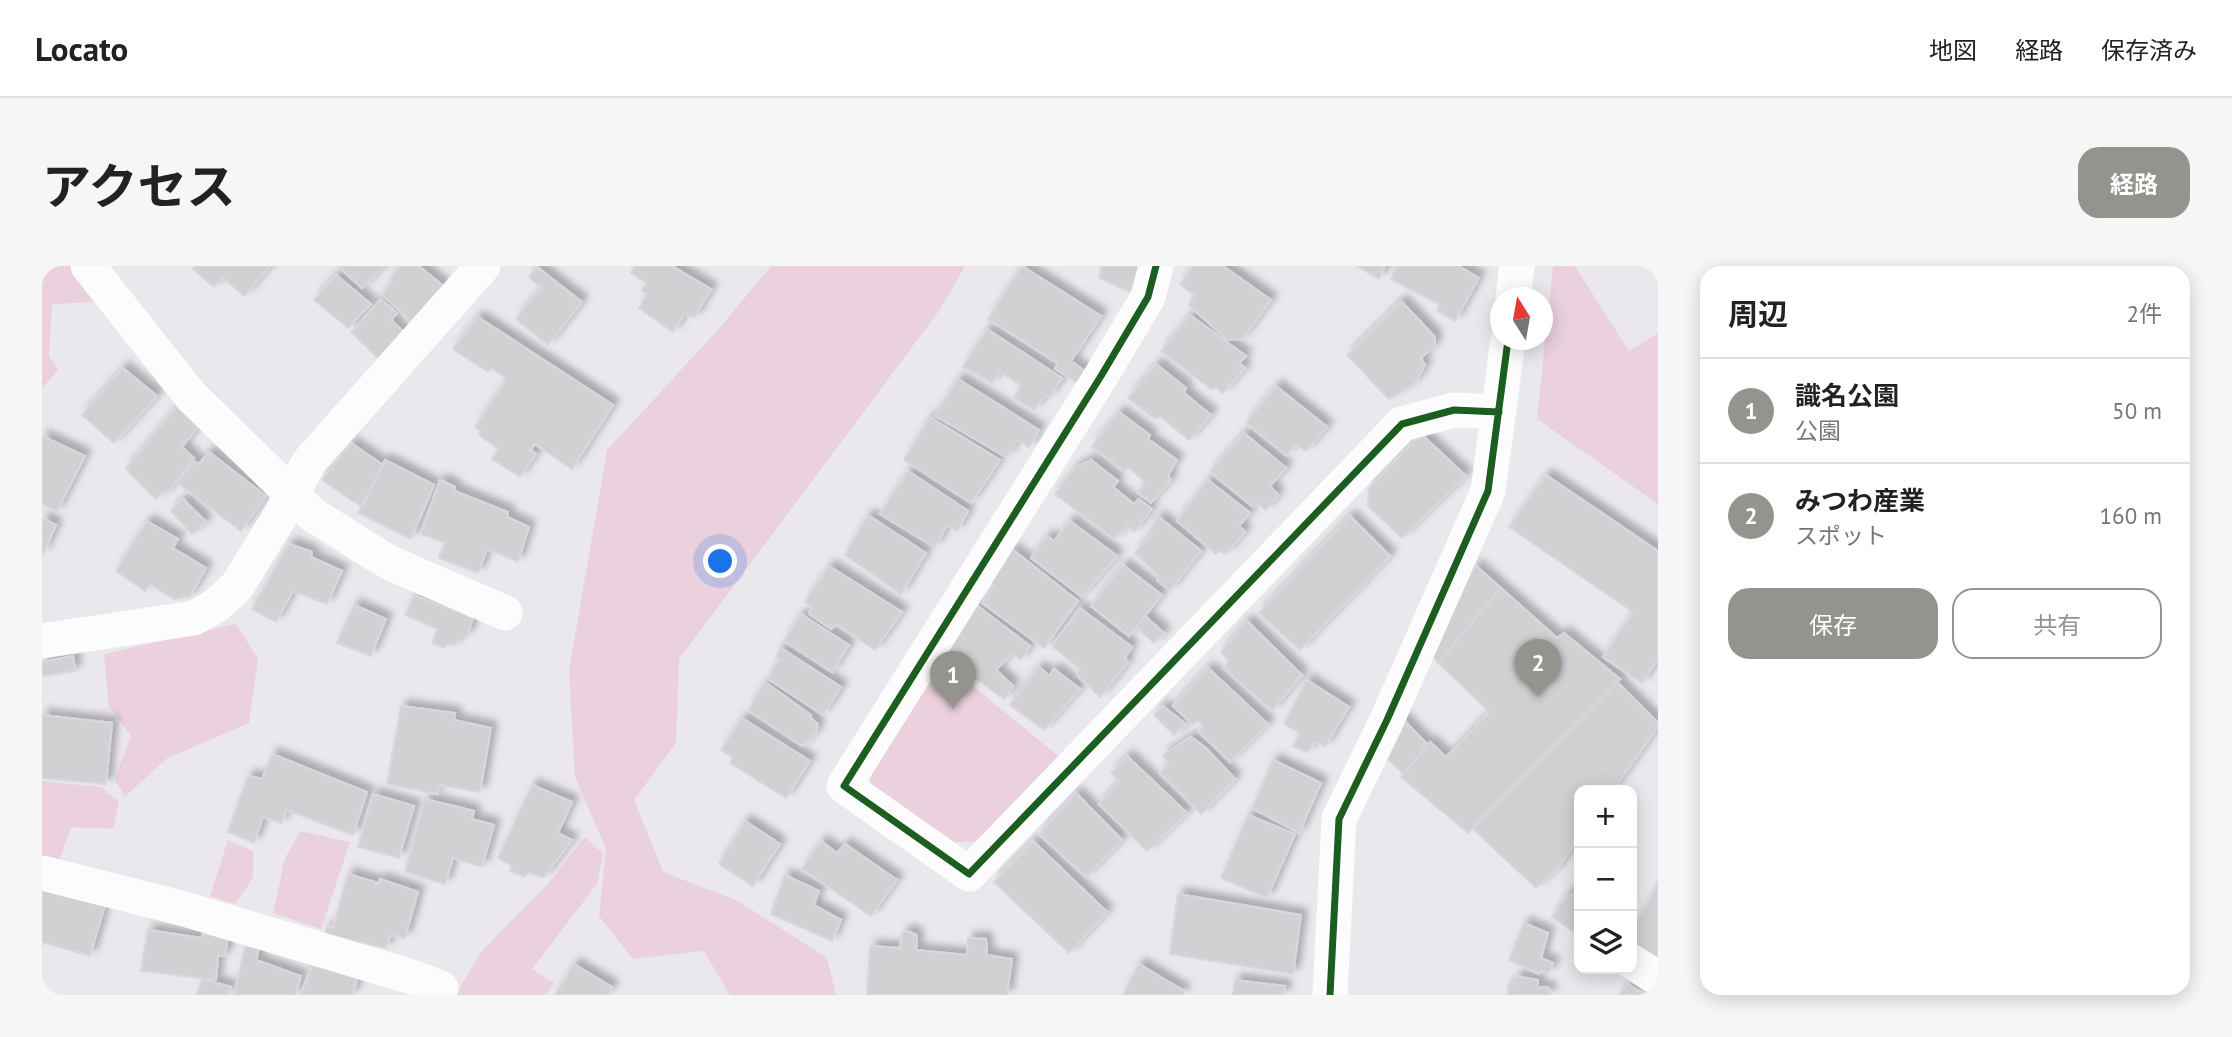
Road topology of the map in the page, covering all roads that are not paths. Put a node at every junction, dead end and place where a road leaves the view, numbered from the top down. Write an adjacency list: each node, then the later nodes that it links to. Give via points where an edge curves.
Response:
1 (88, 266): 8 (street, via 191,396)
2 (483, 266): 8 (street, via 309,462)
3 (1156, 266): 7 (street, via 1148,297 1101,376 844,786 969,874 1402,424 1454,410)
4 (1517, 266): 5 (street)
5 (1514, 287)
6 (1507, 350): 7 (street)
7 (1499, 412): 15 (street, via 1488,491 1339,819)
8 (291, 495): 9 (street, via 313,515 388,562); 10 (street, via 237,586 217,605 194,618)
9 (505, 613)
10 (42, 641)
11 (42, 873): 14 (street, via 180,908 412,977 441,988)
12 (1637, 965): 13 (street)
13 (1658, 978)
14 (439, 995)
15 (1330, 995)

